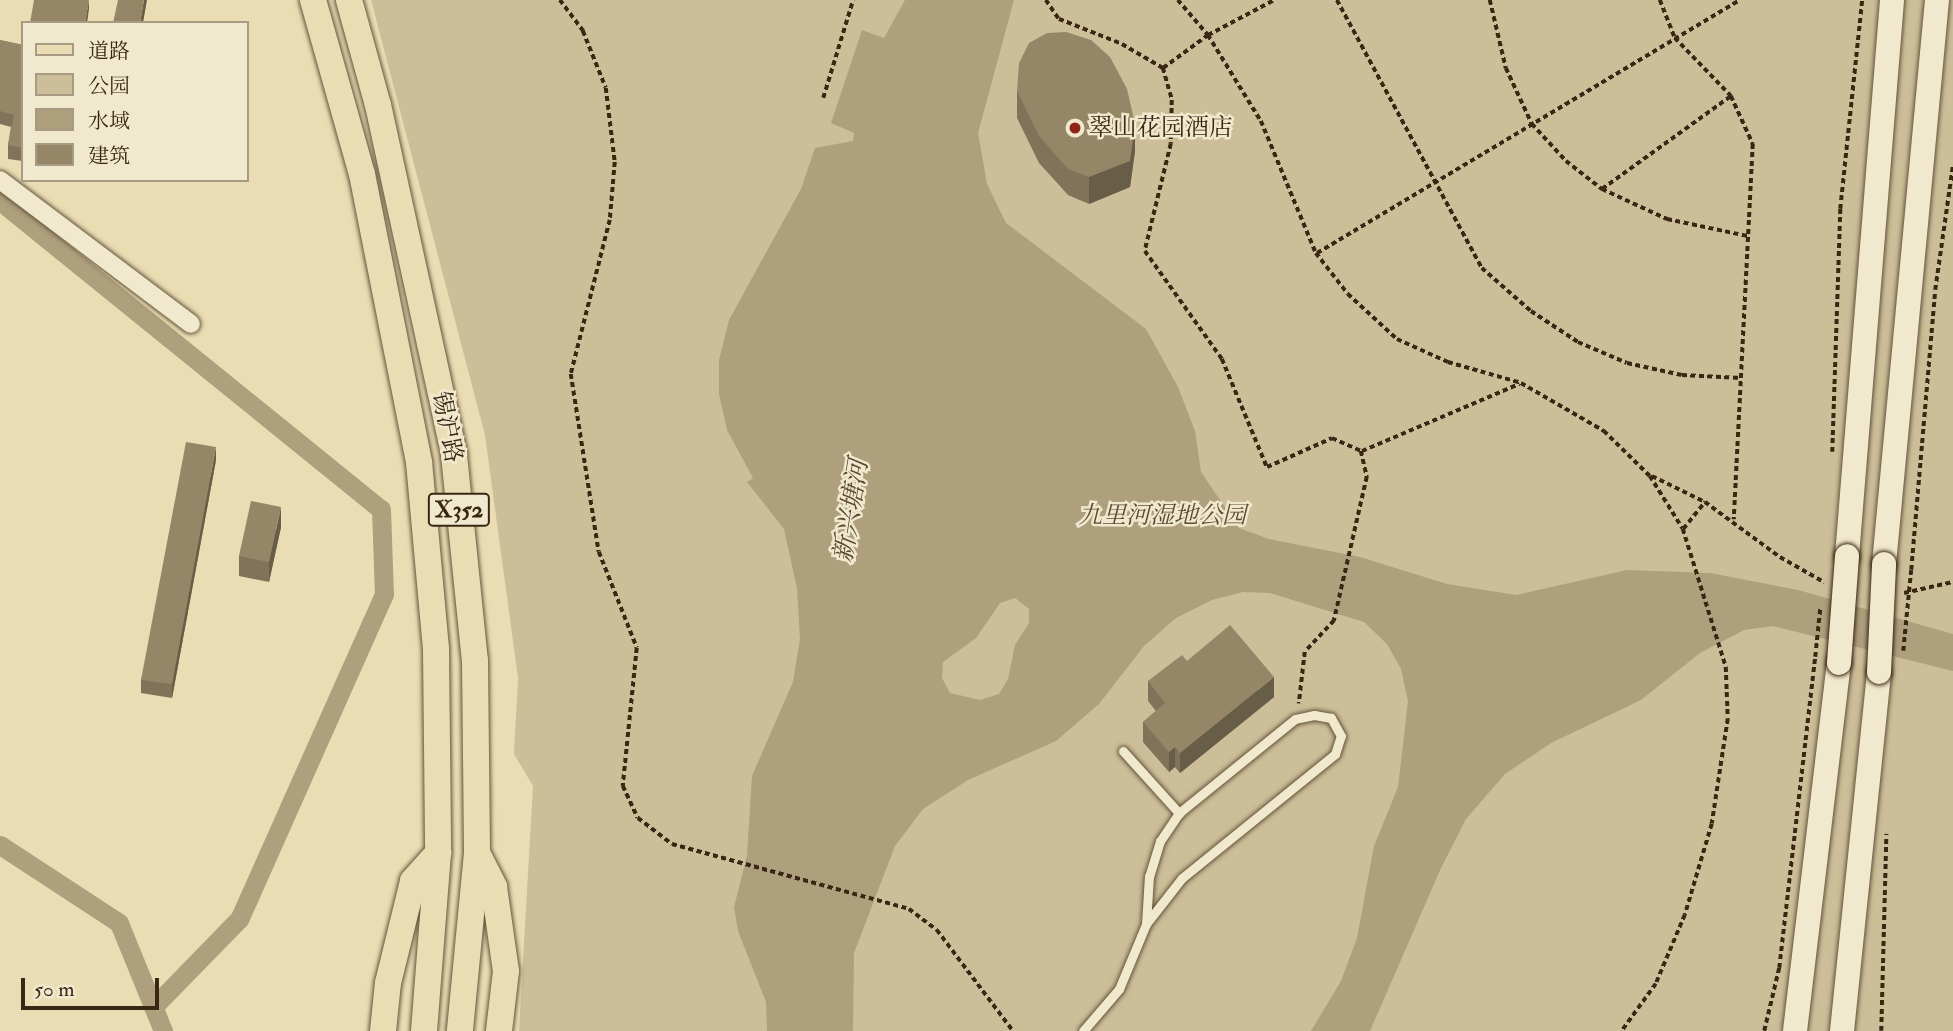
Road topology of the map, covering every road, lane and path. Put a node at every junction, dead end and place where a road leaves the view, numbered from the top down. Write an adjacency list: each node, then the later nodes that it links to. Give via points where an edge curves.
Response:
1 (313, 0): 45 (main road, 锡沪路 / X352, via 362,174 419,462 436,649)
2 (349, 0): 46 (main road, 锡沪路 / X352, via 378,105 454,455 475,660)
3 (560, 0): 52 (path, via 583,31 606,88 615,162 610,220 570,374 598,552 637,648 623,786 638,818 672,844 909,909 937,930)
4 (853, 0): 19 (path)
5 (1046, 0): 17 (path, via 1059,19 1122,44)
6 (1178, 0): 15 (path)
7 (1274, 0): 15 (path)
8 (1337, 0): 23 (path)
9 (1490, 0): 20 (path, via 1506,68)
10 (1660, 0): 16 (path)
11 (1739, 0): 16 (path)
12 (1862, 0): 31 (path, via 1840,209)
13 (1892, 0): 56 (main road, bridge, via 1839,663)
14 (1937, 0): 57 (main road, bridge, via 1879,672)
15 (1208, 35): 17 (path); 26 (path, via 1261,121)
16 (1675, 38): 18 (path); 20 (path)
17 (1163, 68): 30 (path, via 1172,100 1171,144 1145,251 1222,359 1267,467 1332,438)
18 (1731, 96): 24 (path); 25 (path, via 1753,144)
19 (823, 98)
20 (1532, 124): 23 (path); 24 (path)
21 (1953, 164): 40 (path, bridge, via 1935,290)
22 (0, 180): 27 (street)
23 (1436, 182): 26 (path); 28 (path, via 1482,268 1531,311 1578,342 1638,366 1682,375)
24 (1602, 190): 25 (path, via 1667,219)
25 (1748, 236): 28 (path)
26 (1317, 253): 29 (path, via 1348,293 1397,339 1448,362)
27 (191, 324)
28 (1741, 378): 34 (path)
29 (1521, 383): 30 (path); 32 (path, via 1604,431)
30 (1362, 451): 41 (path, via 1367,477 1334,621 1305,652 1303,692)
31 (1832, 458)
32 (1650, 476): 33 (path); 35 (path)
33 (1705, 502): 34 (path); 35 (path)
34 (1734, 520): 37 (path, via 1780,557 1824,582)
35 (1683, 529): 54 (path, via 1726,667 1728,719 1712,824 1685,915 1656,984)
36 (1953, 582): 38 (path, via 1914,594)
37 (1837, 583)
38 (1901, 592)
39 (1815, 657): 55 (path, via 1779,968)
40 (1902, 664)
41 (1295, 719): 43 (lane); 47 (lane, via 1331,718 1341,736 1335,754 1182,878)
42 (1123, 751): 43 (lane)
43 (1179, 813): 47 (lane, via 1160,841 1149,876)
44 (1887, 823): 58 (path)
45 (438, 853): 48 (main road, via 413,881 388,983); 49 (main road, 锡沪路 / X352)
46 (477, 853): 50 (main road, 锡沪路 / X352); 51 (main road, via 495,887 506,971)
47 (1146, 924): 53 (lane, via 1119,989)
48 (383, 1031)
49 (424, 1031)
50 (460, 1031)
51 (499, 1031)
52 (1013, 1031)
53 (1083, 1031)
54 (1622, 1031)
55 (1764, 1031)
56 (1795, 1031)
57 (1842, 1031)
58 (1881, 1031)

